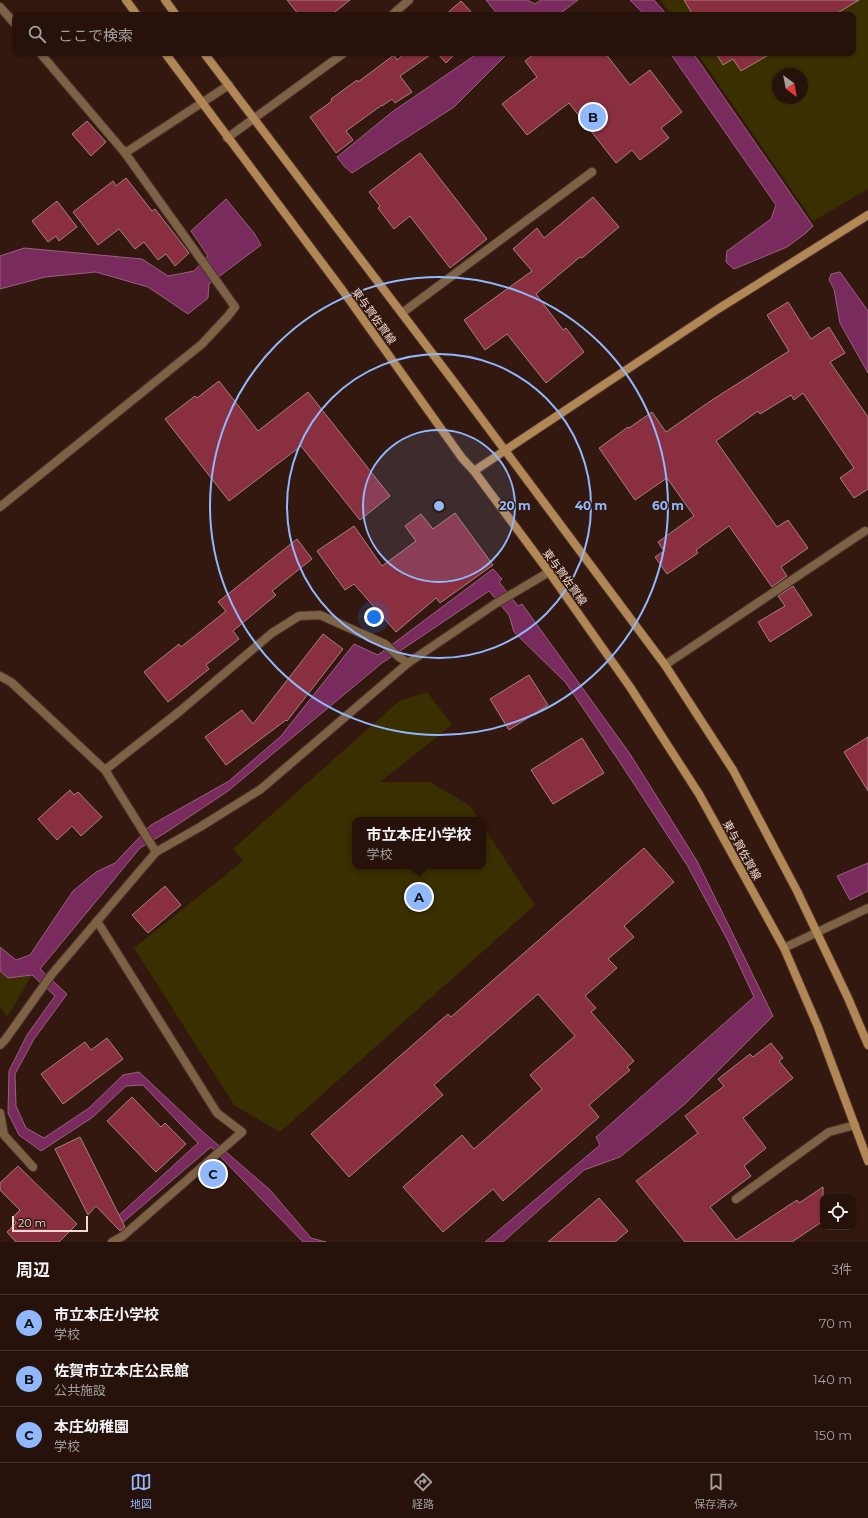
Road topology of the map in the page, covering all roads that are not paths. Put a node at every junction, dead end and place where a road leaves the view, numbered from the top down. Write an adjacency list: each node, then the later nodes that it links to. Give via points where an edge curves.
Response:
1 (126, 0): 5 (main road)
2 (165, 0): 6 (main road)
3 (409, 0): 7 (street)
4 (0, 7): 8 (street)
5 (135, 12)
6 (174, 12)
7 (395, 12)
8 (12, 21)
9 (43, 56): 17 (street)
10 (167, 56): 14 (main road, 東与賀佐賀線)
11 (206, 56): 13 (main road)
12 (340, 56): 15 (street)
13 (229, 85): 14 (street); 15 (main road)
14 (202, 103): 16 (main road, 東与賀佐賀線); 17 (street)
15 (254, 119): 16 (street); 20 (main road)
16 (227, 138): 22 (main road, 東与賀佐賀線)
17 (125, 153): 23 (street, via 235,306 202,344)
18 (592, 172): 20 (street)
19 (868, 215): 21 (main road, via 718,309)
20 (402, 313): 21 (main road)
21 (505, 450): 22 (main road); 27 (main road)
22 (474, 471): 25 (main road, 東与賀佐賀線)
23 (0, 507)
24 (865, 531): 27 (street)
25 (549, 572): 26 (street, via 495,604); 34 (main road, 東与賀佐賀線, via 630,687 699,794)
26 (408, 663): 29 (street, via 385,644 320,614 299,616 272,633); 30 (street, via 261,789 200,827)
27 (665, 665): 33 (main road, via 733,770 797,891)
28 (0, 676): 29 (street, via 11,682)
29 (105, 770): 30 (street)
30 (154, 848): 32 (street)
31 (868, 908): 33 (street)
32 (97, 921): 35 (street); 42 (street, via 217,1113 242,1132 123,1236)
33 (816, 933): 34 (street); 36 (main road)
34 (784, 948): 38 (main road, 東与賀佐賀線, via 818,1027)
35 (2, 1039)
36 (868, 1045)
37 (0, 1112): 40 (street, via 4,1135)
38 (855, 1125): 39 (main road, 東与賀佐賀線); 41 (street, via 830,1132)
39 (868, 1161)
40 (33, 1167)
41 (736, 1199)
42 (112, 1242)

